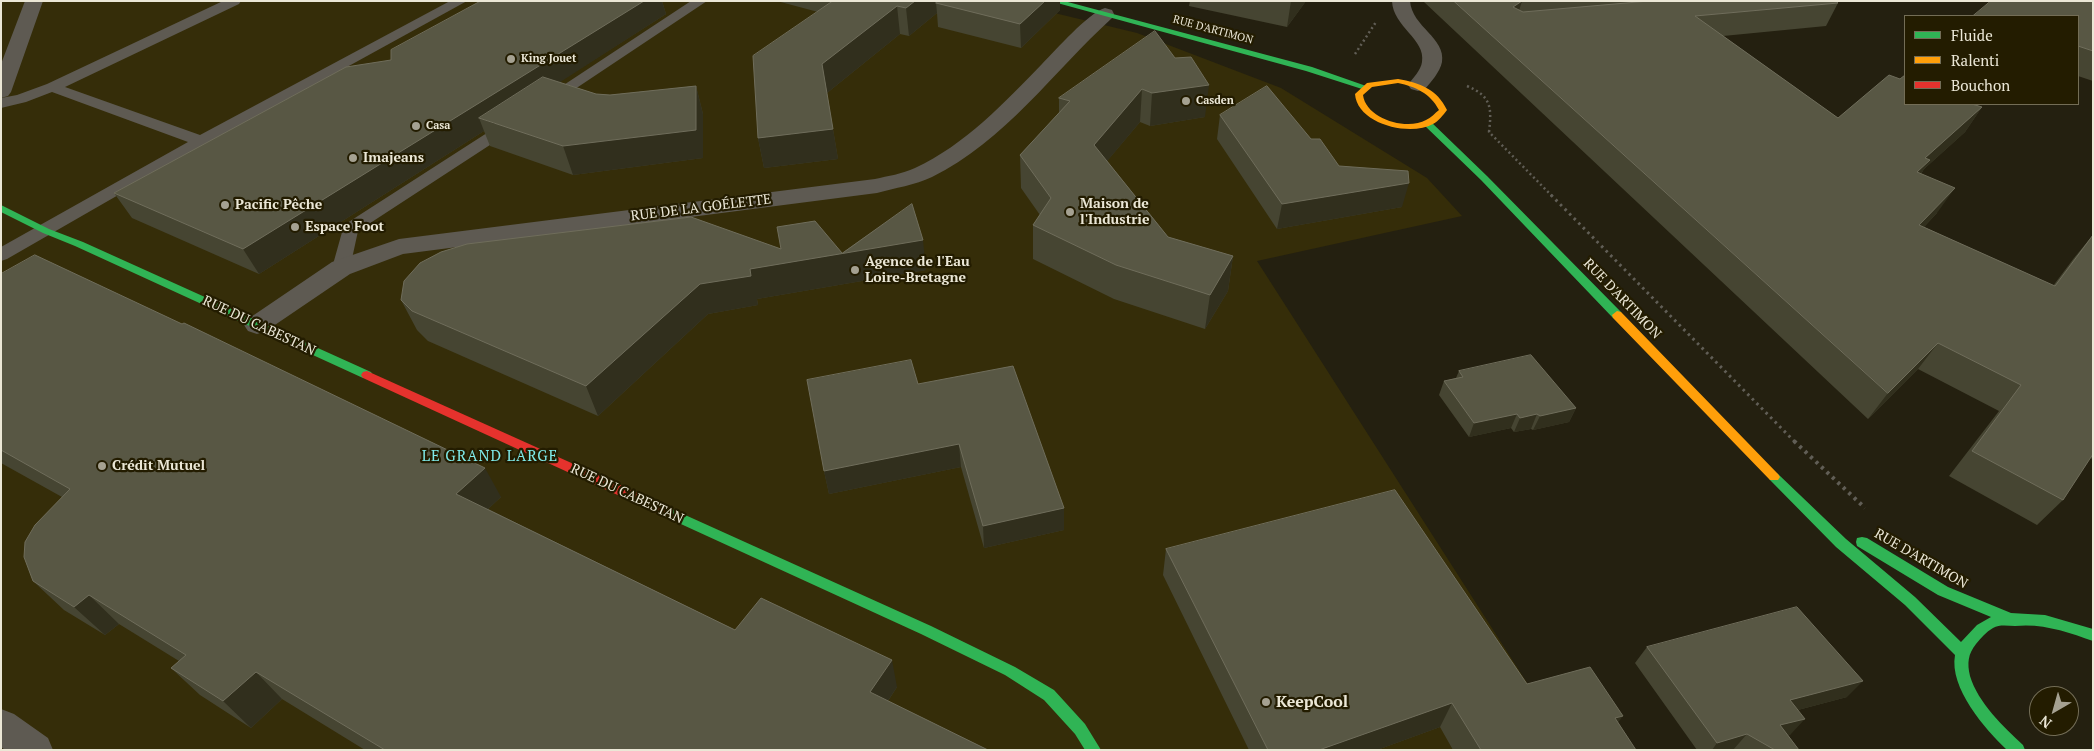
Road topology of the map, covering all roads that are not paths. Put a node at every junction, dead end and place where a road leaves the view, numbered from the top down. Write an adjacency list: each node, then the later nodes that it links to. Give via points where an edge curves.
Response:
1 (12, 1): 7 (street, via 19,4)
2 (234, 1): 12 (lane)
3 (433, 1): 8 (lane)
4 (700, 1): 21 (lane, via 350,229)
5 (1054, 1): 9 (street, RUE D'ARTIMON)
6 (1401, 1): 11 (street, via 1408,22 1432,54 1429,69)
7 (34, 2): 10 (street)
8 (455, 4): 17 (lane)
9 (1105, 14): 13 (street, RUE D'ARTIMON, via 1309,69); 21 (street, RUE DE LA GOÉLETTE, via 989,129 960,152 923,173 877,186 399,247)
10 (7, 61): 14 (street)
11 (1418, 85): 13 (street, via 1379,82); 16 (street, via 1436,96 1442,110 1438,118)
12 (52, 87): 15 (lane); 17 (lane)
13 (1365, 88): 16 (street, via 1358,101 1371,116 1399,125)
14 (1, 92)
15 (1, 103)
16 (1426, 123): 23 (street, RUE D'ARTIMON, via 1491,185)
17 (201, 141): 19 (lane, via 73,212)
18 (1, 208): 19 (street, RUE DU CABESTAN)
19 (46, 231): 20 (lane); 22 (street, RUE DU CABESTAN)
20 (1, 255)
21 (341, 268): 22 (street, RUE DE LA GOÉLETTE)
22 (256, 325): 33 (street, RUE DU CABESTAN, via 1010,671 1049,695)
23 (1793, 498): 24 (street, RUE D'ARTIMON, via 1943,591); 28 (street, RUE D'ARTIMON, via 1910,601)
24 (2014, 620): 26 (street, via 2026,618); 28 (street, via 1996,621 1976,631)
25 (2082, 621): 26 (street)
26 (2069, 626): 27 (street)
27 (2093, 635)
28 (1962, 654): 29 (street, via 1964,678 1978,707)
29 (1993, 724): 31 (street); 34 (street, via 2002,737)
30 (1, 726): 32 (street)
31 (1996, 741)
32 (35, 750)
33 (1094, 750)
34 (2018, 750)

